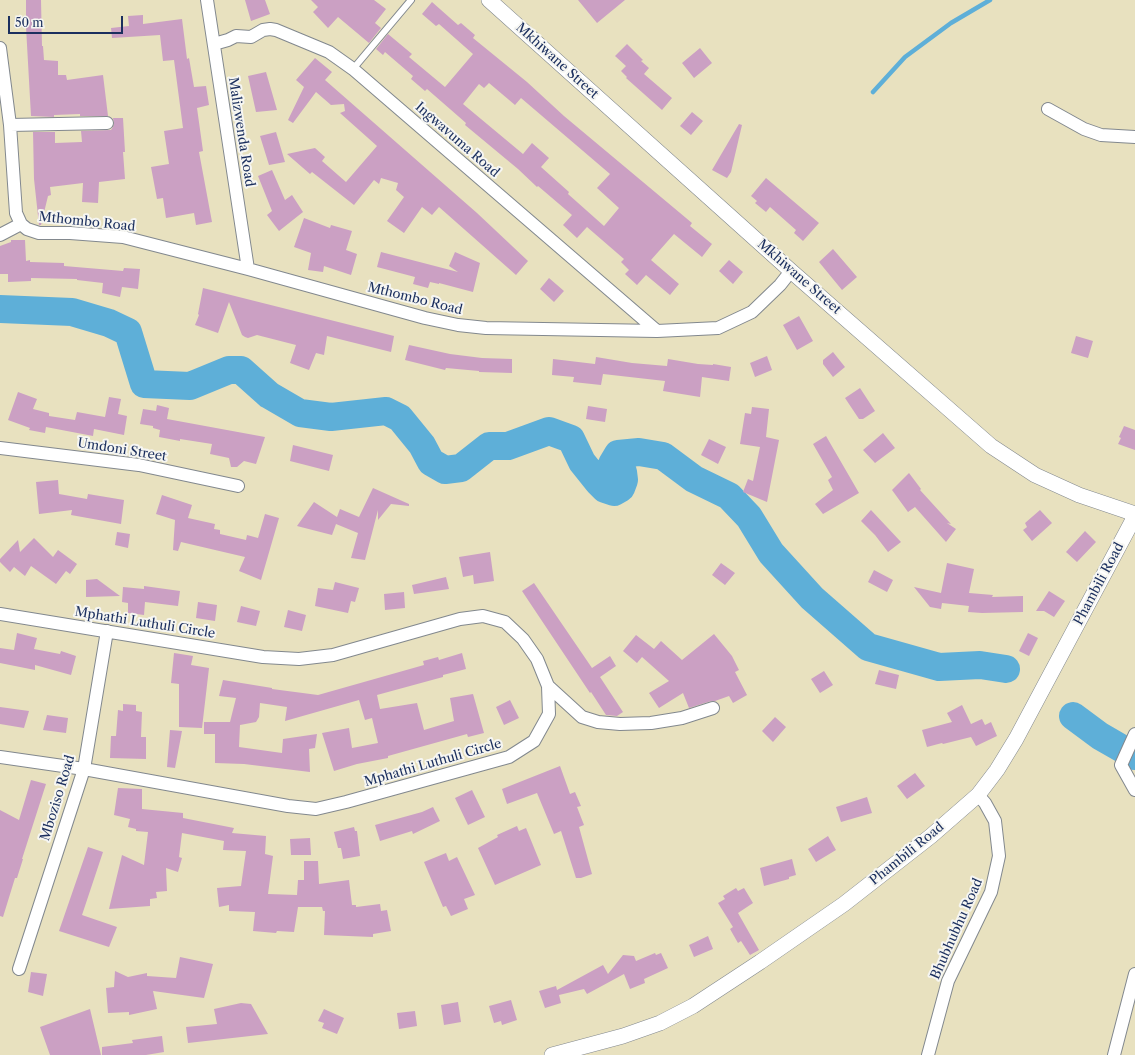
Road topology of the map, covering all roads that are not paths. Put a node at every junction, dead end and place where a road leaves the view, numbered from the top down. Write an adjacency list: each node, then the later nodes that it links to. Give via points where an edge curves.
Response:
1 (207, 0): 4 (street, Malizwenda Road)
2 (411, 0): 6 (lane)
3 (489, 0): 14 (street, Mkhiwane Street)
4 (214, 44): 6 (street, Ingwavuma Road, via 236,36 248,38 263,30 276,30 329,52); 13 (street, Malizwenda Road)
5 (0, 48): 9 (street)
6 (354, 69): 15 (street, Ingwavuma Road)
7 (1048, 109): 10 (street, via 1084,129 1101,135)
8 (107, 123): 9 (street)
9 (10, 125): 11 (street, via 16,213)
10 (1135, 137)
11 (21, 224): 12 (street); 13 (street, Mthombo Road, via 39,234 123,237)
12 (0, 235)
13 (248, 269): 15 (street, Mthombo Road, via 458,325 486,328)
14 (792, 271): 15 (street, Mthombo Road, via 752,312 725,325 718,328); 18 (street, Mkhiwane Street, via 991,446 1035,476)
15 (657, 331)
16 (0, 448): 17 (street, Umdoni Street, via 138,465)
17 (238, 486)
18 (1135, 515): 27 (street, Phambili Road, via 1016,739)
19 (0, 614): 20 (street, Mphathi Luthuli Circle)
20 (107, 631): 21 (street, Mphathi Luthuli Circle, via 263,657 299,659 333,654 460,619 483,616 505,622 523,639 537,659); 25 (street, Mboziso Road)
21 (548, 686): 22 (street, via 582,717 598,722 651,722 682,718); 25 (street, Mphathi Luthuli Circle, via 549,714 534,741 508,757 316,808 288,806)
22 (713, 708)
23 (1135, 734): 26 (street, via 1121,765)
24 (0, 757): 25 (street, Mphathi Luthuli Circle)
25 (84, 769): 28 (street, Mboziso Road)
26 (1135, 790)
27 (978, 794): 30 (street, Phambili Road, via 931,836 844,904 693,1006 660,1023 623,1036); 31 (street, Bhubhubhu Road, via 995,821 998,856 991,892 948,981)
28 (19, 969)
29 (1135, 974): 32 (street)
30 (552, 1055)
31 (928, 1055)
32 (1114, 1055)

